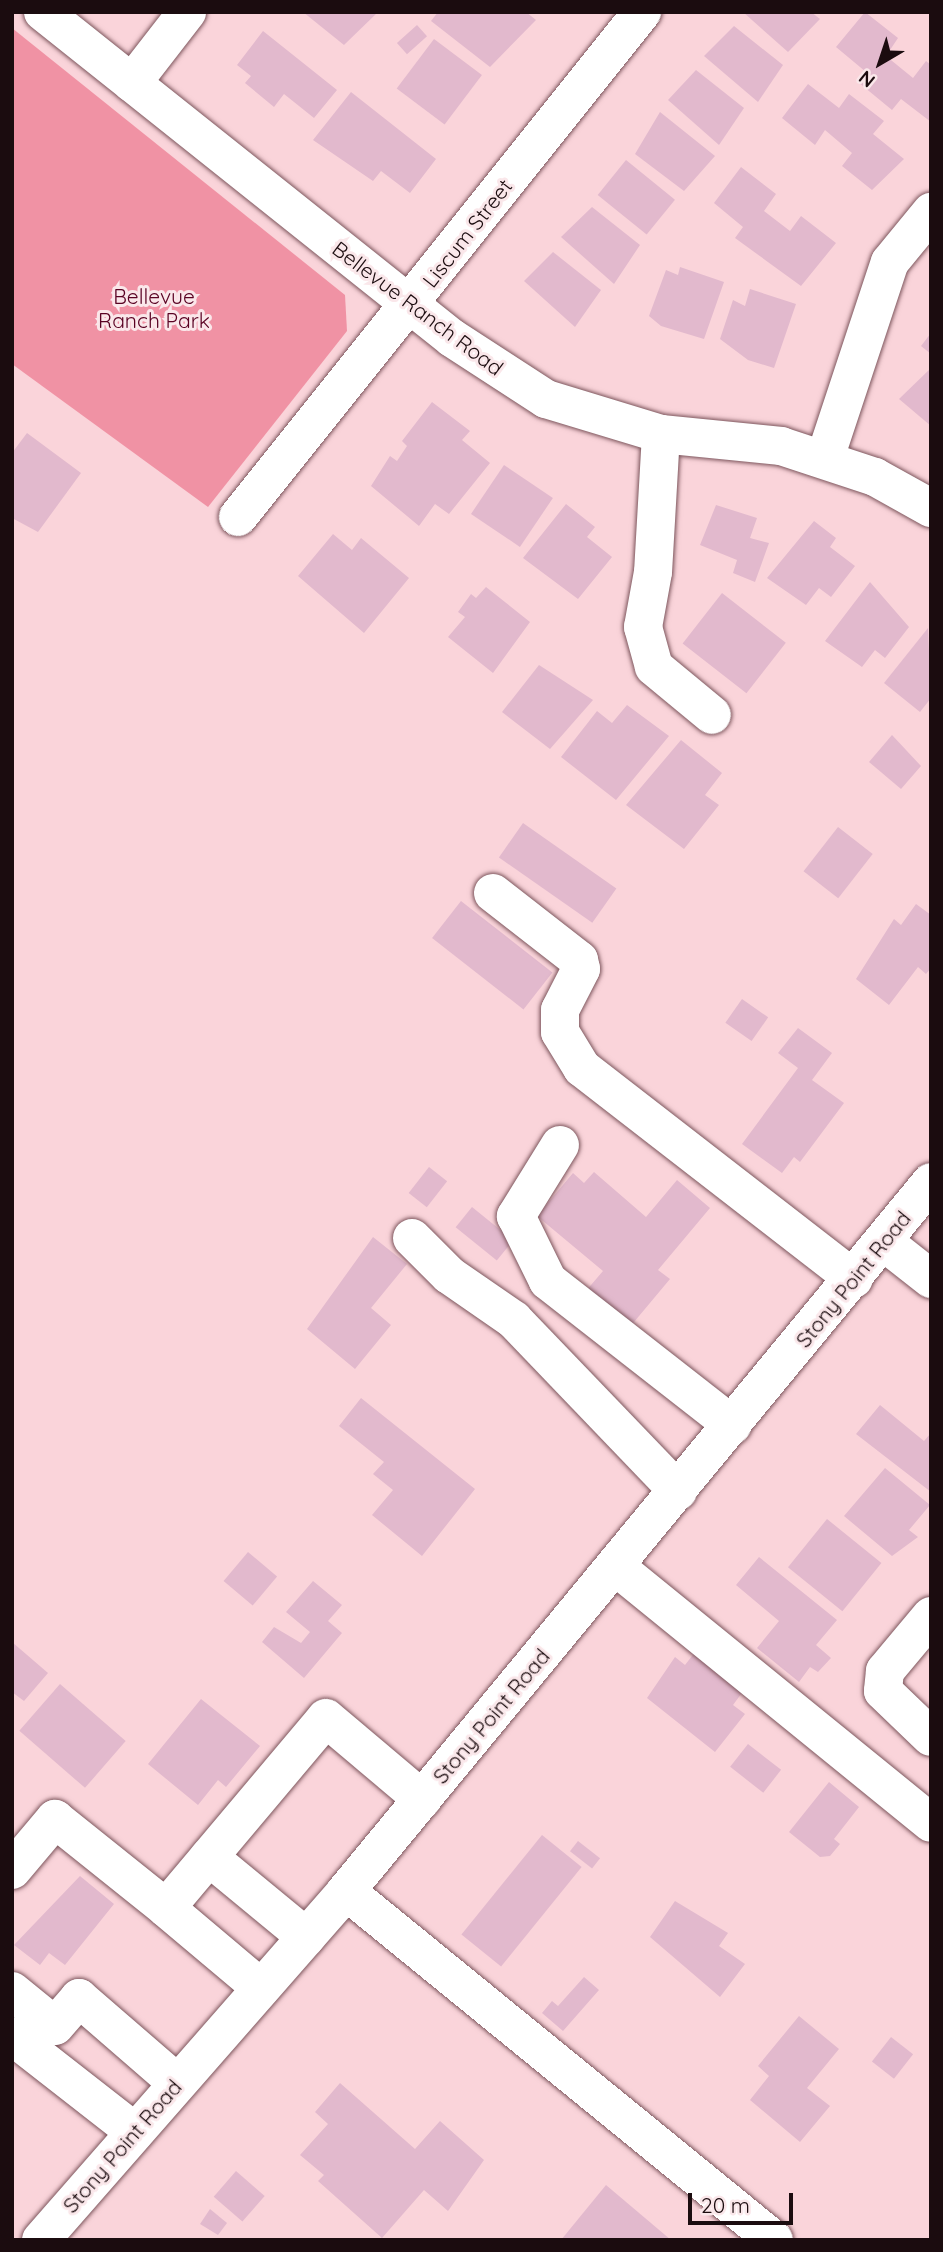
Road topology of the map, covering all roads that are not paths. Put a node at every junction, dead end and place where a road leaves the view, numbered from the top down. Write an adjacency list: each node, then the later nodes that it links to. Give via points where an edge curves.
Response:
1 (43, 12): 4 (street, Bellevue Ranch Road)
2 (187, 12): 4 (street)
3 (642, 12): 6 (street, Liscum Street)
4 (132, 83): 6 (street, Bellevue Ranch Road)
5 (931, 212): 8 (street, via 890,262)
6 (410, 305): 7 (street, Bellevue Ranch Road, via 546,399); 10 (street, Liscum Street)
7 (661, 434): 8 (street, Bellevue Ranch Road, via 781,446); 11 (street, via 643,627 654,667)
8 (825, 458): 9 (street, Bellevue Ranch Road)
9 (931, 508)
10 (238, 517)
11 (712, 715)
12 (493, 893): 17 (street, via 579,960 581,969 560,1010 561,1032 582,1068)
13 (560, 1145): 19 (street, via 516,1216 548,1281)
14 (931, 1182): 16 (street, Stony Point Road)
15 (412, 1238): 20 (street, via 449,1275 514,1320)
16 (884, 1242): 17 (street, Stony Point Road); 18 (street)
17 (853, 1279): 19 (street, Stony Point Road)
18 (931, 1279)
19 (732, 1425): 20 (street, Stony Point Road)
20 (678, 1491): 21 (street, Stony Point Road)
21 (615, 1566): 24 (street, Stony Point Road); 25 (street)
22 (931, 1616): 23 (street, via 885,1671 883,1691)
23 (931, 1737)
24 (422, 1799): 26 (street, via 326,1718); 28 (street, Stony Point Road)
25 (931, 1823)
26 (209, 1857): 29 (street); 30 (street)
27 (12, 1870): 29 (street, via 55,1819)
28 (346, 1891): 30 (street, Stony Point Road); 37 (street)
29 (166, 1908): 31 (street)
30 (306, 1937): 31 (street, Stony Point Road)
31 (261, 1988): 34 (street, Stony Point Road)
32 (12, 1991): 34 (street, via 55,2026 79,1998)
33 (12, 2036): 35 (street)
34 (177, 2083): 35 (street, Stony Point Road)
35 (135, 2132): 36 (street, Stony Point Road)
36 (41, 2240)
37 (774, 2240)

